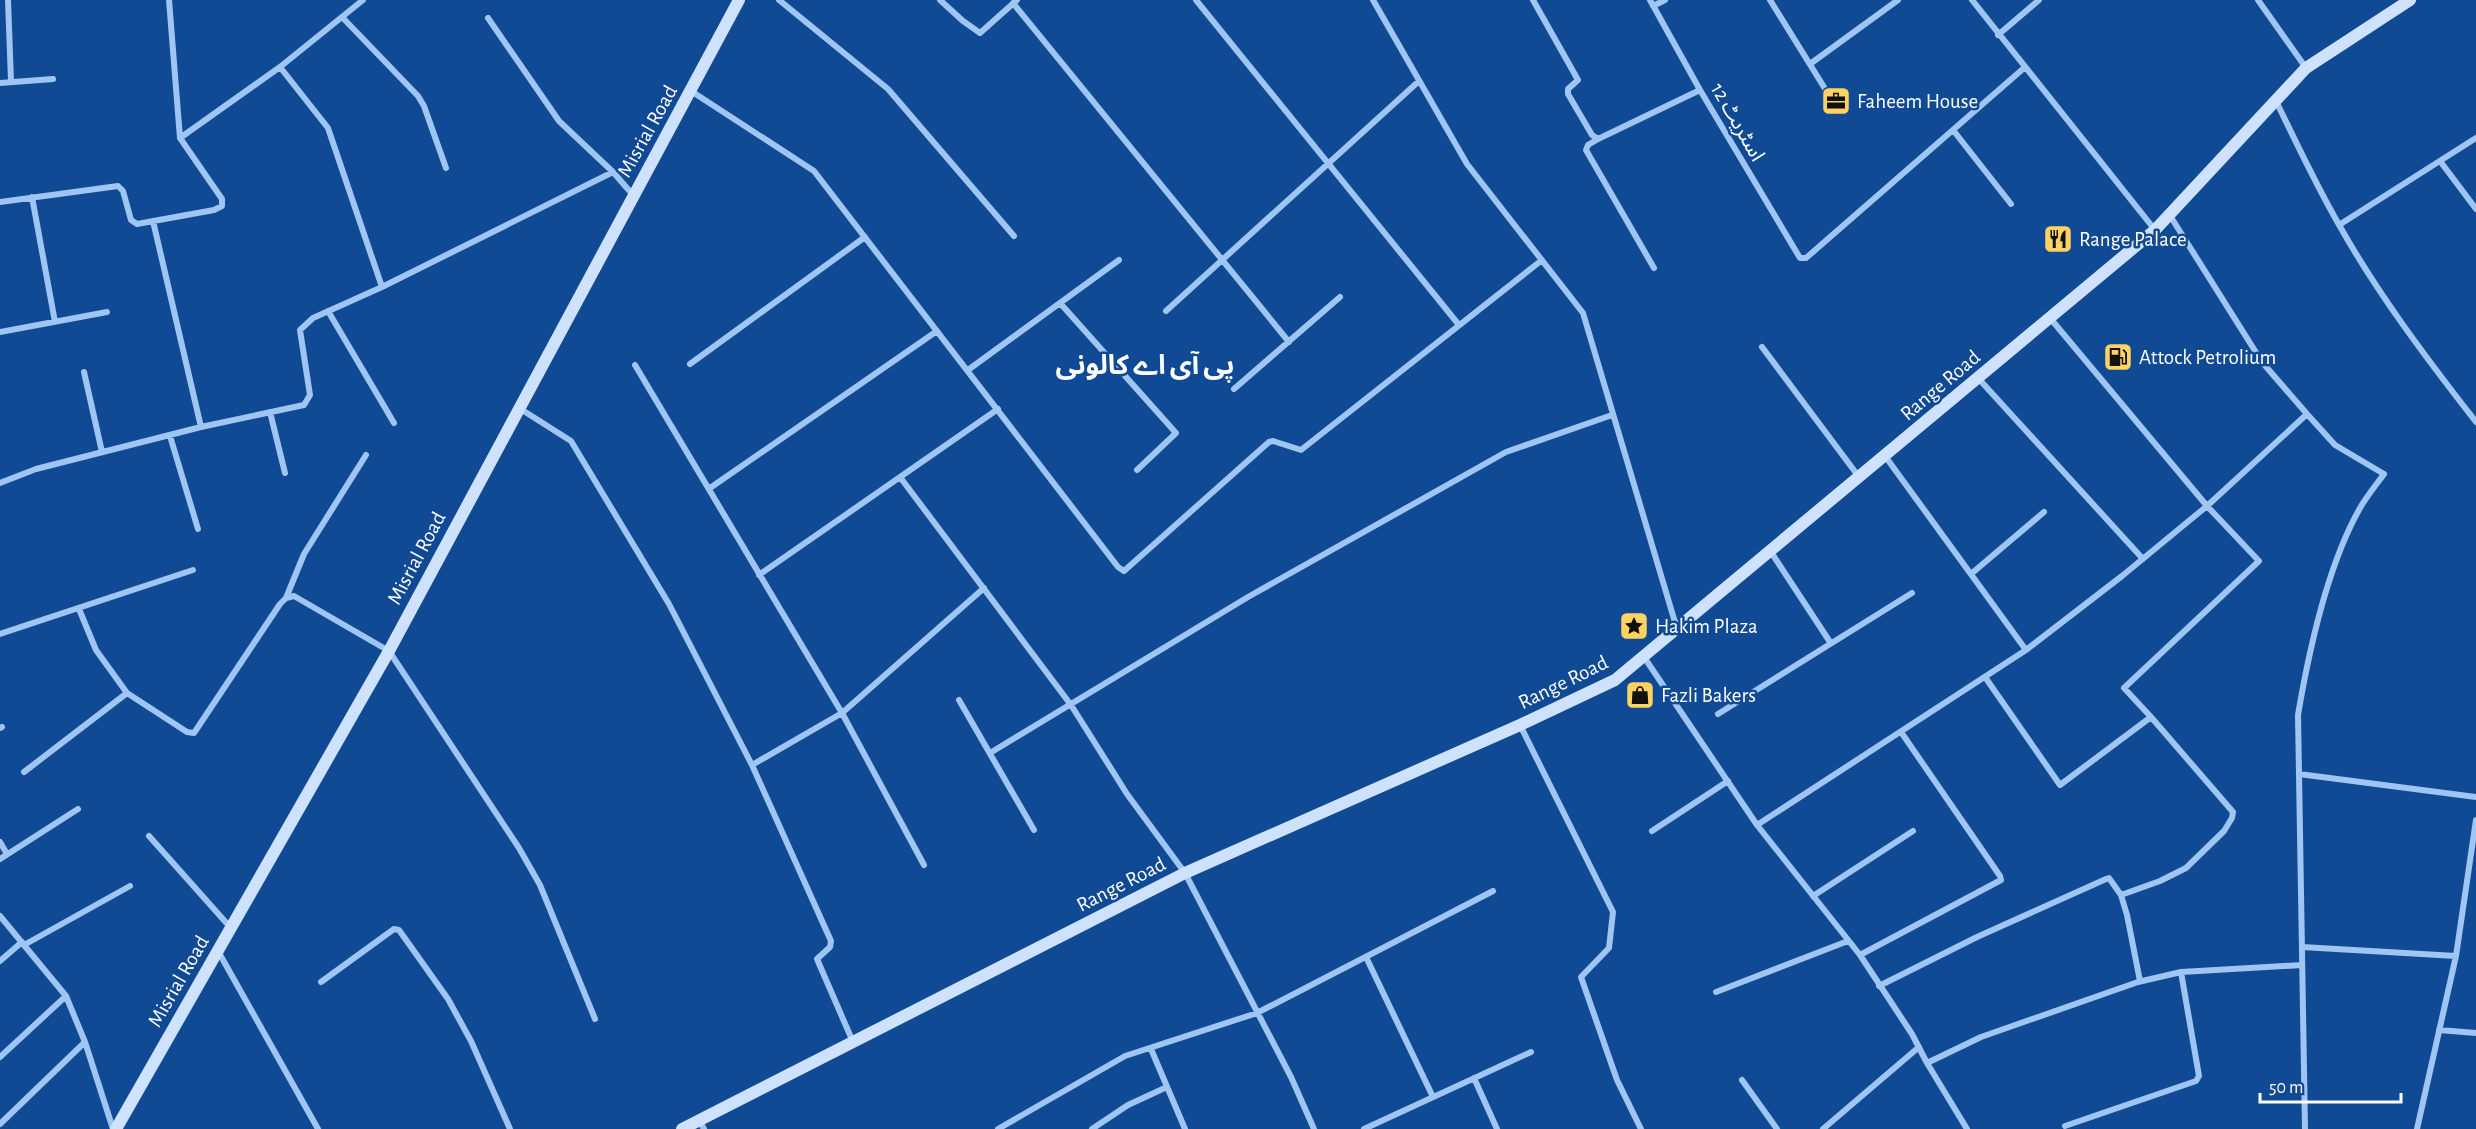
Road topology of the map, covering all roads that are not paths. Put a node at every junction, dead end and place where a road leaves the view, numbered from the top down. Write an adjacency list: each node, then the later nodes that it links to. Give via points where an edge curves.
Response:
1 (8, 0): 27 (street)
2 (169, 0): 35 (street)
3 (363, 0): 19 (street)
4 (739, 0): 31 (main road, Misrial Road)
5 (779, 0): 51 (street, via 888,89)
6 (940, 0): 17 (street, via 980,33)
7 (1196, 0): 39 (street)
8 (1373, 0): 28 (street)
9 (1533, 0): 37 (street, via 1578,80 1568,94)
10 (1665, 0): 18 (street)
11 (1770, 0): 22 (street)
12 (1898, 0): 22 (street)
13 (1972, 0): 21 (street)
14 (2039, 0): 21 (street)
15 (2258, 0): 25 (street)
16 (2410, 0): 25 (main road, Range Road)
17 (1015, 2): 55 (street)
18 (1652, 3): 30 (street, اسٹریٹ 12)
19 (342, 17): 23 (street); 40 (street, via 420,100)
20 (488, 18): 41 (street, via 559,121)
21 (1998, 35): 24 (street)
22 (1810, 64): 32 (street)
23 (280, 67): 35 (street); 57 (street, via 328,128)
24 (2024, 68): 34 (street); 50 (street)
25 (2306, 68): 33 (main road, Range Road)
26 (53, 79): 27 (street)
27 (11, 81): 29 (street)
28 (1419, 81): 39 (street); 54 (street, via 1467,164)
29 (0, 83)
30 (1700, 90): 34 (street, اسٹریٹ 12, via 1800,258 1806,258); 37 (street)
31 (691, 91): 42 (main road, Misrial Road); 52 (street, via 814,171)
32 (1832, 100)
33 (2276, 100): 47 (main road, Range Road); 49 (street)
34 (1953, 130): 45 (street)
35 (180, 138): 48 (street, via 222,199 222,206)
36 (2476, 138): 38 (street)
37 (1598, 139): 56 (street, via 1588,145 1588,156)
38 (2440, 161): 46 (street); 49 (street)
39 (1327, 164): 55 (street); 65 (street)
40 (447, 168)
41 (613, 172): 42 (street); 57 (street)
42 (633, 195): 76 (main road, Misrial Road)
43 (32, 197): 44 (street); 48 (street, via 118,186 133,223); 64 (street)
44 (0, 202)
45 (2011, 204)
46 (2476, 209)
47 (2169, 214): 50 (main road, Range Road); 79 (street, via 2262,362)
48 (153, 221): 83 (street)
49 (2339, 225): 81 (street, via 2414,340)
50 (2155, 230): 63 (main road, Range Road)
51 (1014, 236)
52 (865, 237): 66 (street); 70 (street)
53 (1119, 260): 59 (street)
54 (1542, 260): 65 (street); 80 (street, via 1583,313)
55 (1222, 261): 61 (street); 68 (street)
56 (1654, 268)
57 (382, 287): 60 (street)
58 (1340, 297): 68 (street)
59 (1060, 303): 72 (street); 88 (street, via 1176,433)
60 (328, 311): 78 (street, via 307,321 300,330 310,395 307,401); 82 (street)
61 (1166, 311)
62 (107, 312): 64 (street)
63 (2050, 317): 74 (main road, Range Road); 94 (street)
64 (55, 322): 67 (street)
65 (1459, 325): 77 (street, via 1301,450 1269,442 1124,571)
66 (937, 331): 72 (street); 93 (street)
67 (0, 332)
68 (1288, 342): 75 (street)
69 (1762, 347): 91 (street)
70 (690, 364)
71 (635, 365): 93 (street)
72 (968, 370): 77 (street)
73 (84, 372): 85 (street)
74 (1978, 378): 87 (main road, Range Road); 98 (street)
75 (1234, 389)
76 (519, 408): 110 (main road, Misrial Road); 122 (street, via 571,441 669,604)
77 (998, 409): 90 (street)
78 (270, 412): 83 (street); 89 (street)
79 (2307, 414): 94 (street); 124 (street, via 2335,446 2384,474 2360,507 2340,549 2307,660 2298,715)
80 (1612, 415): 106 (street); 115 (street, via 1506,452 1248,597)
81 (2476, 422)
82 (394, 423)
83 (201, 427): 84 (street)
84 (170, 436): 85 (street); 96 (street)
85 (102, 452): 92 (street)
86 (366, 455): 104 (street, via 304,554)
87 (1885, 456): 91 (main road, Range Road); 100 (street)
88 (1137, 470)
89 (285, 473)
90 (900, 477): 101 (street); 102 (street)
91 (1859, 478): 97 (main road, Range Road)
92 (0, 483)
93 (710, 488): 101 (street)
94 (2207, 506): 98 (street); 118 (street, via 2259,561 2124,687)
95 (2044, 512): 100 (street)
96 (198, 529)
97 (1771, 552): 106 (main road, Range Road); 108 (street)
98 (2143, 559): 109 (street)
99 (193, 570): 105 (street)
100 (1971, 574): 109 (street)
101 (759, 575): 116 (street)
102 (984, 588): 115 (street); 116 (street)
103 (1912, 593): 108 (street)
104 (286, 598): 110 (street, via 294,596); 113 (street, via 194,733 186,732)
105 (79, 609): 107 (street); 113 (street, via 96,650)
106 (1678, 630): 111 (main road, Range Road)
107 (0, 634)
108 (1830, 642): 117 (street)
109 (2026, 650): 112 (street)
110 (388, 651): 144 (main road, Misrial Road); 161 (street, via 540,885)
111 (1644, 657): 119 (main road, Range Road, via 1615,680); 125 (street)
112 (1985, 677): 118 (street, via 2060,785); 120 (street)
113 (127, 693): 123 (street)
114 (959, 700): 121 (street)
115 (1071, 705): 121 (street); 138 (street, via 1126,794)
116 (842, 713): 122 (street); 137 (street)
117 (1718, 714)
118 (2151, 717): 141 (street, via 2233,812 2232,818 2186,868)
119 (1520, 725): 138 (main road, Range Road); 188 (street, via 1613,912 1609,948 1581,977 1617,1080)
120 (1900, 732): 129 (street); 149 (street, via 2001,880)
121 (990, 753): 130 (street)
122 (752, 765): 165 (street, via 831,942 817,959)
123 (24, 772)
124 (2299, 774): 126 (street); 147 (street)
125 (1728, 781): 129 (street); 131 (street)
126 (2476, 797)
127 (78, 808): 135 (street)
128 (2476, 820): 150 (street)
129 (1757, 825): 142 (street)
130 (1034, 830)
131 (1652, 831)
132 (1913, 831): 142 (street)
133 (149, 836): 144 (street)
134 (0, 842): 135 (street)
135 (7, 854): 136 (street)
136 (0, 859)
137 (924, 865)
138 (1185, 873): 160 (street); 165 (main road, Range Road)
139 (130, 886): 146 (street)
140 (1493, 891): 151 (street)
141 (2121, 895): 155 (street); 157 (street, via 2106,879)
142 (1813, 896): 145 (street)
143 (0, 916): 146 (street)
144 (230, 927): 148 (main road, Misrial Road)
145 (1848, 941): 149 (street); 158 (street)
146 (23, 943): 152 (street); 159 (street)
147 (2302, 947): 150 (street); 153 (street)
148 (218, 951): 178 (main road, Misrial Road); 179 (street)
149 (1860, 955): 157 (street)
150 (2457, 956): 162 (street)
151 (1366, 957): 160 (street); 174 (street)
152 (0, 961)
153 (2302, 965): 154 (street); 192 (street)
154 (2181, 972): 155 (street); 177 (street, via 2199,1076 2196,1081)
155 (2140, 981): 170 (street, via 1981,1037)
156 (321, 982): 180 (street, via 394,929 399,930 448,999)
157 (1880, 986): 166 (street)
158 (1716, 992)
159 (66, 996): 164 (street); 169 (street)
160 (1257, 1013): 167 (street); 185 (street)
161 (595, 1019)
162 (2439, 1030): 163 (street); 193 (street)
163 (2476, 1033)
164 (85, 1042): 175 (street); 178 (street)
165 (853, 1043): 176 (main road, Range Road)
166 (1919, 1047): 170 (street); 190 (street)
167 (1151, 1049): 173 (street); 182 (street, via 1125,1056)
168 (1531, 1052): 171 (street)
169 (0, 1057)
170 (1927, 1063): 191 (street)
171 (1474, 1078): 174 (street); 187 (street)
172 (1742, 1080): 189 (street)
173 (1167, 1087): 183 (street, via 1128,1105); 184 (street)
174 (1433, 1097): 186 (street)
175 (0, 1124)
176 (702, 1125): 181 (main road, Range Road)
177 (2065, 1126)
178 (115, 1129)
179 (318, 1129)
180 (510, 1129)
181 (682, 1129)
182 (998, 1129)
183 (1092, 1129)
184 (1185, 1129)
185 (1314, 1129)
186 (1364, 1129)
187 (1497, 1129)
188 (1641, 1129)
189 (1777, 1129)
190 (1823, 1129)
191 (1967, 1129)
192 (2305, 1129)
193 (2417, 1129)

